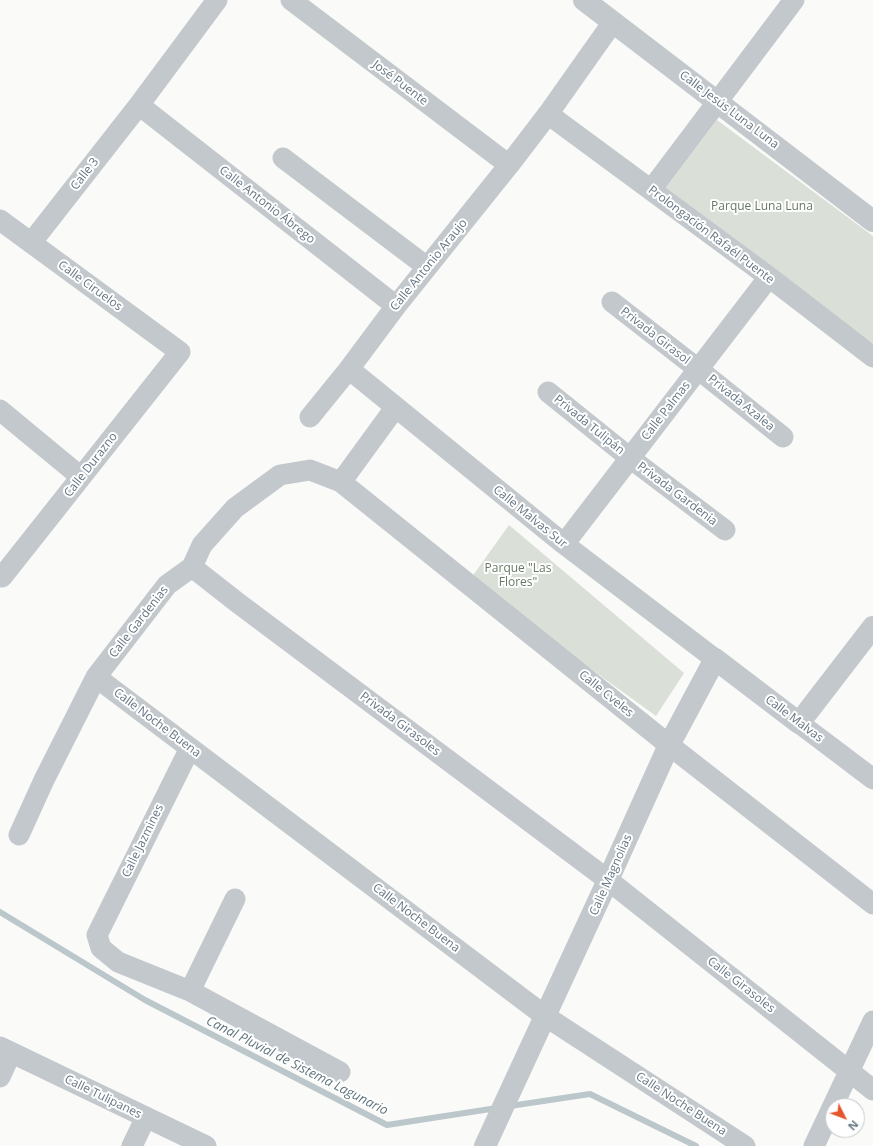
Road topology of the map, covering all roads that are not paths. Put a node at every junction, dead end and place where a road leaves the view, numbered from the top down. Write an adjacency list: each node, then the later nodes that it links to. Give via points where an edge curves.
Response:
1 (217, 0): 7 (street, Calle 3)
2 (292, 0): 10 (street, José Puente)
3 (584, 0): 5 (street, Calle Jesús Luna Luna)
4 (794, 0): 6 (street)
5 (613, 22): 6 (street, Calle Jesús Luna Luna); 8 (street, Calle Antonio Araujo)
6 (717, 102): 11 (street); 13 (street, Calle Jesús Luna Luna)
7 (139, 105): 14 (street, Calle 3); 18 (street, Calle Antonio Ábrego)
8 (548, 114): 10 (street, Calle Antonio Araujo); 11 (street, Prolongación Rafaél Puente)
9 (283, 158): 15 (street)
10 (509, 165): 15 (street, Calle Antonio Araujo)
11 (651, 190): 16 (street, Prolongación Rafaél Puente)
12 (0, 220): 14 (street, Calle Ciruelos)
13 (873, 221)
14 (30, 243): 19 (street, Calle Ciruelos)
15 (427, 267): 18 (street, Calle Antonio Araujo)
16 (769, 277): 20 (street, Prolongación Rafaél Puente); 22 (street, Calle Palmas)
17 (612, 302): 22 (street, Privada Girasol)
18 (396, 306): 21 (street, Calle Antonio Araujo)
19 (180, 352): 29 (street, Calle Durazno)
20 (873, 357)
21 (349, 369): 24 (street, Calle Malvas Sur); 26 (street, Calle Antonio Araujo)
22 (698, 369): 27 (street, Privada Azalea); 28 (street, Calle Palmas)
23 (548, 392): 28 (street, Privada Tulipán)
24 (395, 408): 30 (street); 32 (street, Calle Malvas Sur)
25 (0, 410): 29 (street)
26 (310, 417)
27 (783, 437)
28 (630, 458): 31 (street, Privada Gardenia); 32 (street, Calle Palmas)
29 (81, 477): 34 (street, Calle Durazno)
30 (340, 482): 33 (street, Calle Gardenias, via 310,470 280,475 236,508 202,545); 39 (street, Calle Cveles)
31 (725, 530)
32 (564, 544): 36 (street, Calle Malvas Sur)
33 (192, 567): 37 (street, Calle Gardenias, via 168,585); 43 (street, Privada Girasoles)
34 (1, 577)
35 (873, 628): 38 (street)
36 (715, 659): 38 (street, Calle Malvas); 39 (street, Calle Magnolias)
37 (96, 677): 40 (street, Calle Noche Buena); 42 (street, Calle Gardenias)
38 (799, 723): 41 (street, Calle Malvas)
39 (669, 745): 43 (street, Calle Magnolias); 45 (street, Calle Cveles)
40 (190, 748): 46 (street, Calle Jazmines, via 97,934 101,948 118,962); 47 (street, Calle Noche Buena)
41 (873, 779)
42 (19, 835)
43 (608, 880): 47 (street, Calle Magnolias); 50 (street, Calle Girasoles)
44 (235, 899): 46 (street)
45 (873, 904)
46 (190, 991): 51 (street)
47 (545, 1016): 57 (street, Calle Magnolias); 58 (street, Calle Noche Buena)
48 (873, 1021): 50 (street)
49 (6, 1050): 52 (street); 54 (street, Calle Tulipanes)
50 (849, 1071): 53 (street, Calle Girasoles); 59 (street)
51 (340, 1072)
52 (0, 1077)
53 (873, 1090)
54 (146, 1117): 55 (street); 56 (street, Calle Tulipanes)
55 (132, 1146)
56 (206, 1146)
57 (485, 1146)
58 (745, 1146)
59 (814, 1146)

